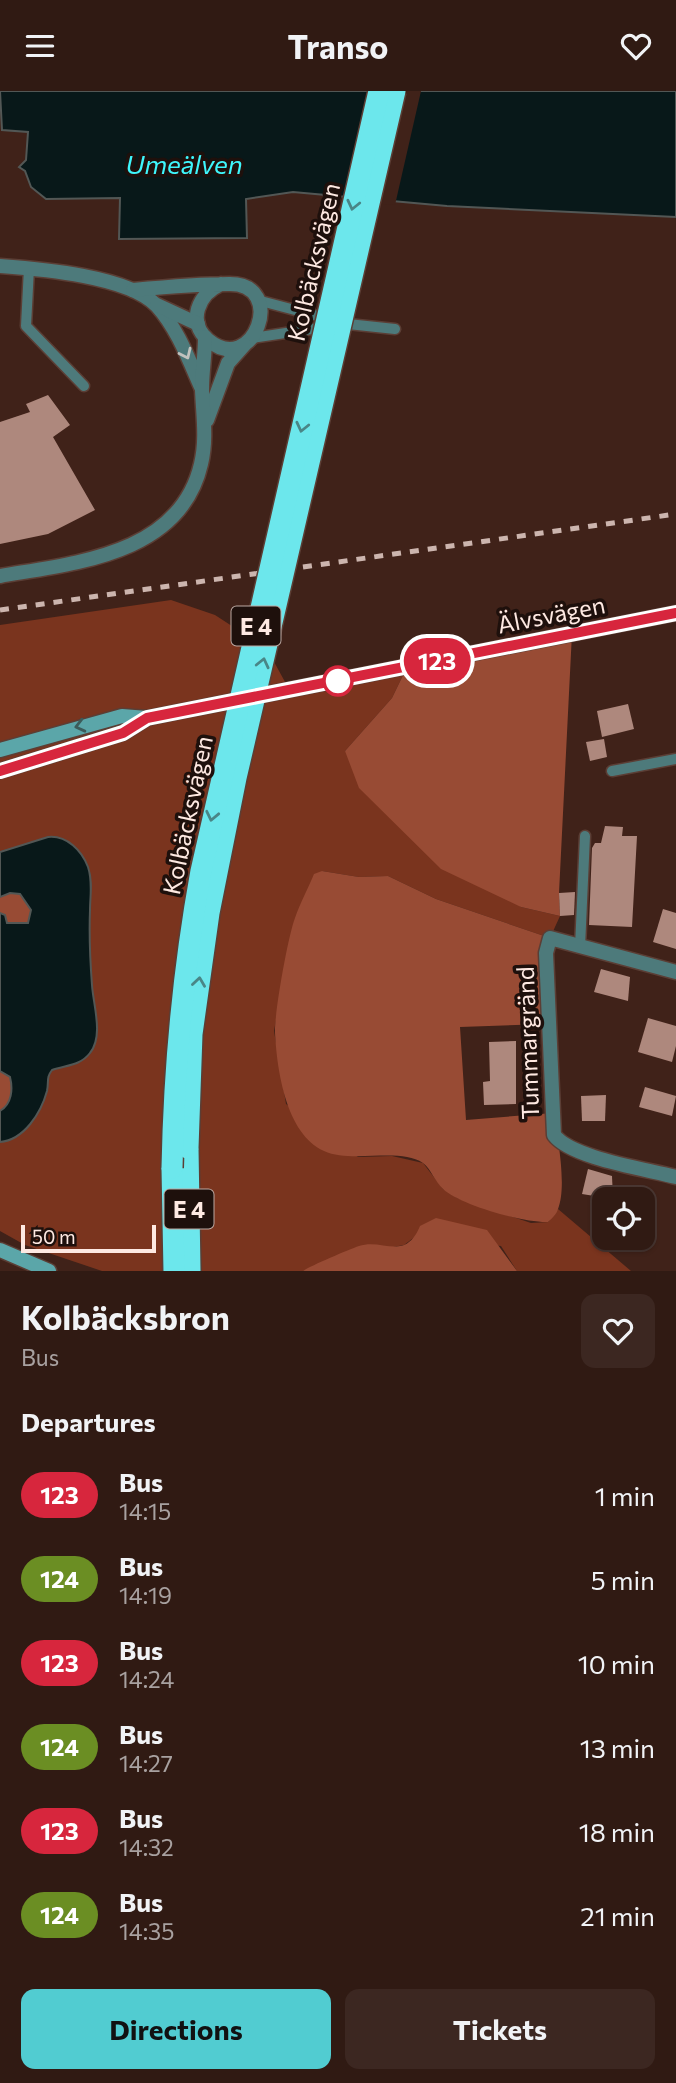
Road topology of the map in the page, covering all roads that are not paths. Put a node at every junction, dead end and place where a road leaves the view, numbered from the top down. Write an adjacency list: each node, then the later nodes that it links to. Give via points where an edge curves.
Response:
1 (379, 91): 29 (highway, Kolbäcksvägen / E 4, one-way to 29, bridge, via 216,800 186,951 174,1102)
2 (394, 91): 30 (highway, Kolbäcksvägen / E 4, one-way to 2, bridge, via 192,1034 209,913)
3 (0, 266): 4 (street)
4 (29, 268): 6 (street, via 65,271); 13 (lane, via 26,326)
5 (221, 285): 6 (street); 7 (street, via 241,286); 11 (street, via 200,302)
6 (133, 290): 8 (street)
7 (257, 300): 9 (lane); 12 (street, via 261,322)
8 (156, 305): 11 (street); 14 (street, one-way to 14, via 180,341)
9 (348, 324): 10 (lane); 12 (lane)
10 (395, 329)
11 (201, 330): 12 (street, via 224,347); 14 (street)
12 (249, 341): 15 (street, via 228,363)
13 (84, 386)
14 (202, 388): 15 (street)
15 (206, 425): 16 (street, via 201,465 178,509 140,542 96,558)
16 (0, 576)
17 (676, 613): 18 (main road, Älvsvägen)
18 (147, 718): 19 (main road, Älvsvägen, one-way to 19, via 122,716); 21 (main road, Älvsvägen, via 123,733)
19 (0, 750)
20 (676, 759): 22 (lane)
21 (0, 771)
22 (612, 771)
23 (585, 836): 24 (lane)
24 (580, 947): 25 (street); 26 (street, Tummargränd, via 550,938 546,953 554,1135 561,1145)
25 (676, 972)
26 (676, 1177)
27 (0, 1250): 28 (main road)
28 (49, 1271)
29 (174, 1271)
30 (190, 1271)

